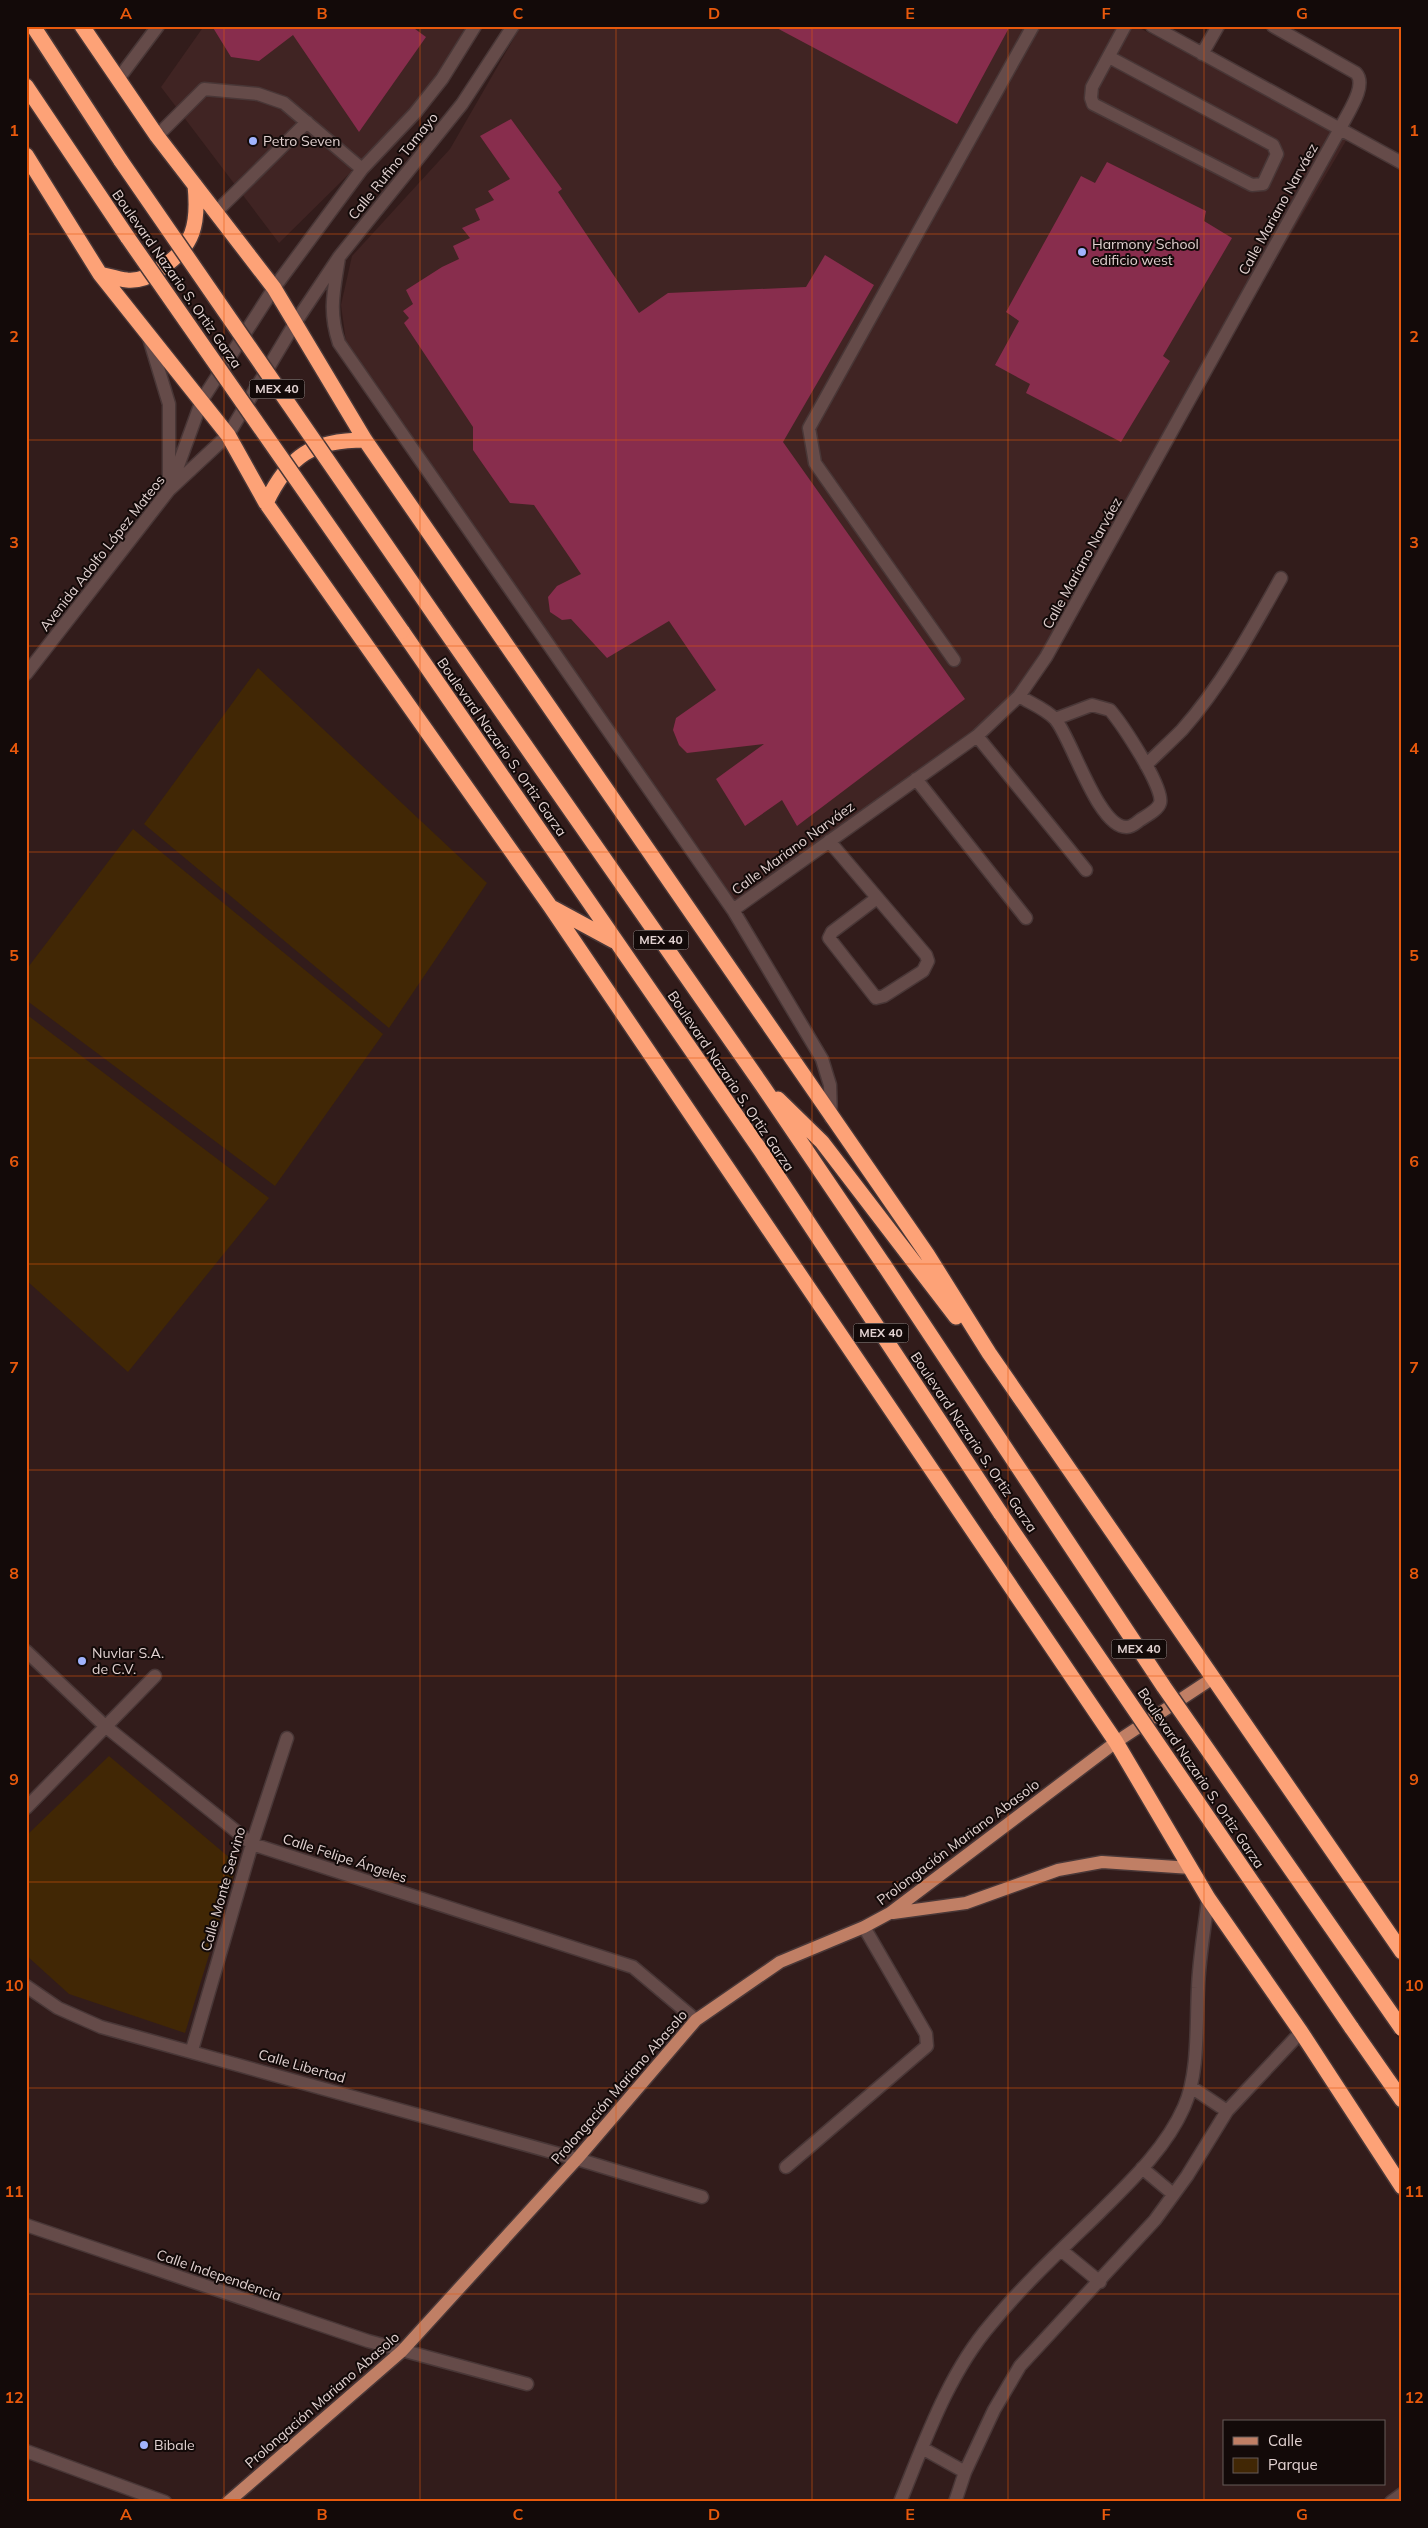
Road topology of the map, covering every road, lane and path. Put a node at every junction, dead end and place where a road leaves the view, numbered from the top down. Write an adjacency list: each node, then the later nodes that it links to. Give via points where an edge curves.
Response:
1 (33, 26): 48 (highway, Boulevard Nazario S. Ortiz Garza / MEX 40, bridge, via 121,161)
2 (82, 26): 13 (highway)
3 (158, 26): 13 (street)
4 (513, 26): 23 (street, Calle Rufino Tamayo, via 462,104)
5 (1033, 26): 34 (street, via 809,428 815,463)
6 (1124, 26): 12 (street)
7 (1152, 26): 11 (street)
8 (1218, 26): 11 (street)
9 (1273, 26): 16 (street, Calle Mariano Narváez, via 1359,76 1360,86)
10 (470, 28): 20 (street, Calle Rufino Tamayo, via 442,79)
11 (1202, 54): 16 (street)
12 (1109, 57): 12 (street, via 1092,87 1093,104 1252,186 1263,184 1277,154 1273,145)
13 (118, 78): 17 (highway)
14 (26, 86): 47 (highway, Boulevard Nazario S. Ortiz Garza / MEX 40, bridge)
15 (307, 122): 17 (street, via 284,103 258,94 204,89); 20 (street); 22 (street)
16 (1340, 129): 19 (street); 36 (street, Calle Mariano Narváez, via 1046,657)
17 (157, 136): 21 (highway)
18 (27, 158): 24 (highway)
19 (1402, 163)
20 (362, 169): 25 (street, Calle Rufino Tamayo)
21 (194, 184): 22 (highway); 24 (highway, via 196,222 190,242 176,259 150,276 128,280)
22 (215, 213): 25 (highway)
23 (339, 257): 26 (street, Calle Rufino Tamayo); 45 (street, via 331,306 339,343)
24 (100, 274): 27 (highway)
25 (274, 288): 26 (highway); 28 (street, Calle Rufino Tamayo)
26 (295, 323): 29 (street, Avenida Adolfo López Mateos); 30 (highway)
27 (148, 336): 28 (highway); 31 (street, via 169,404)
28 (202, 400): 29 (highway); 31 (street, Calle Rufino Tamayo)
29 (228, 435): 31 (street, Avenida Adolfo López Mateos); 32 (highway)
30 (365, 440): 32 (highway, via 340,440 315,446 295,459 277,481); 49 (highway)
31 (169, 490): 35 (street, Avenida Adolfo López Mateos)
32 (266, 503): 44 (highway)
33 (1281, 578): 39 (street, via 1214,689 1182,729)
34 (954, 660)
35 (26, 674)
36 (1019, 696): 37 (street); 38 (street, Calle Mariano Narváez)
37 (1055, 719): 39 (street, via 1092,705 1110,710); 39 (street, via 1095,796 1113,822 1120,826 1133,826 1159,806 1159,792)
38 (977, 736): 40 (street, Calle Mariano Narváez); 42 (street)
39 (1146, 765)
40 (916, 779): 41 (street, Calle Mariano Narváez); 46 (street)
41 (829, 841): 43 (street); 45 (street, Calle Mariano Narváez)
42 (1086, 870)
43 (877, 898): 43 (street, via 926,954 928,961 923,971 876,998 829,938 832,932)
44 (550, 906): 47 (highway); 56 (highway)
45 (733, 910): 49 (street, via 822,1059 830,1086)
46 (1026, 918)
47 (617, 943): 70 (highway, Boulevard Nazario S. Ortiz Garza / MEX 40, bridge, via 761,1152 1001,1514)
48 (762, 1085): 50 (highway, via 822,1142 958,1320); 66 (highway, Boulevard Nazario S. Ortiz Garza / MEX 40, bridge, via 1164,1688)
49 (831, 1118): 50 (highway, via 927,1254)
50 (989, 1353): 53 (highway)
51 (26, 1651): 54 (street, Calle Felipe Ángeles)
52 (156, 1676): 54 (street)
53 (1213, 1678): 56 (main road, Prolongación Mariano Abasolo); 63 (highway)
54 (105, 1726): 57 (street); 58 (street, Calle Felipe Ángeles)
55 (286, 1738): 58 (street, Calle Monte Servino)
56 (1116, 1742): 59 (highway); 61 (main road, Prolongación Mariano Abasolo)
57 (26, 1808)
58 (252, 1844): 65 (street, Calle Felipe Ángeles, via 633,1967); 68 (street, Calle Monte Servino)
59 (1191, 1868): 60 (highway); 61 (main road, via 1102,1862 1058,1870 966,1903)
60 (1208, 1898): 67 (highway); 69 (street)
61 (890, 1913): 62 (main road, Prolongación Mariano Abasolo)
62 (864, 1927): 65 (main road, Prolongación Mariano Abasolo, via 780,1962); 73 (street, via 926,2034 926,2046)
63 (1402, 1952)
64 (26, 1986): 68 (street, Calle Libertad, via 58,2008 101,2027)
65 (696, 2020): 72 (main road, Prolongación Mariano Abasolo)
66 (1402, 2029)
67 (1301, 2032): 71 (street); 75 (highway)
68 (192, 2050): 72 (street, Calle Libertad)
69 (1191, 2087): 71 (street); 74 (street, via 1175,2125)
70 (1402, 2100)
71 (1227, 2111): 76 (street)
72 (577, 2159): 77 (street, Calle Libertad); 81 (main road, Prolongación Mariano Abasolo)
73 (786, 2168)
74 (1142, 2168): 76 (street); 79 (street)
75 (1402, 2187)
76 (1173, 2194): 80 (street)
77 (702, 2197)
78 (26, 2225): 81 (street, Calle Independencia)
79 (1061, 2250): 80 (street); 83 (street, via 989,2326 956,2375)
80 (1100, 2282): 85 (street, via 1045,2336 1020,2366 994,2410)
81 (402, 2351): 82 (street, Calle Independencia); 88 (main road, Prolongación Mariano Abasolo)
82 (527, 2384)
83 (922, 2448): 85 (street); 89 (street)
84 (26, 2451): 87 (street)
85 (965, 2472): 90 (street)
86 (1402, 2494): 91 (street)
87 (164, 2502)
88 (228, 2502)
89 (900, 2502)
90 (955, 2502)
91 (1391, 2502)

